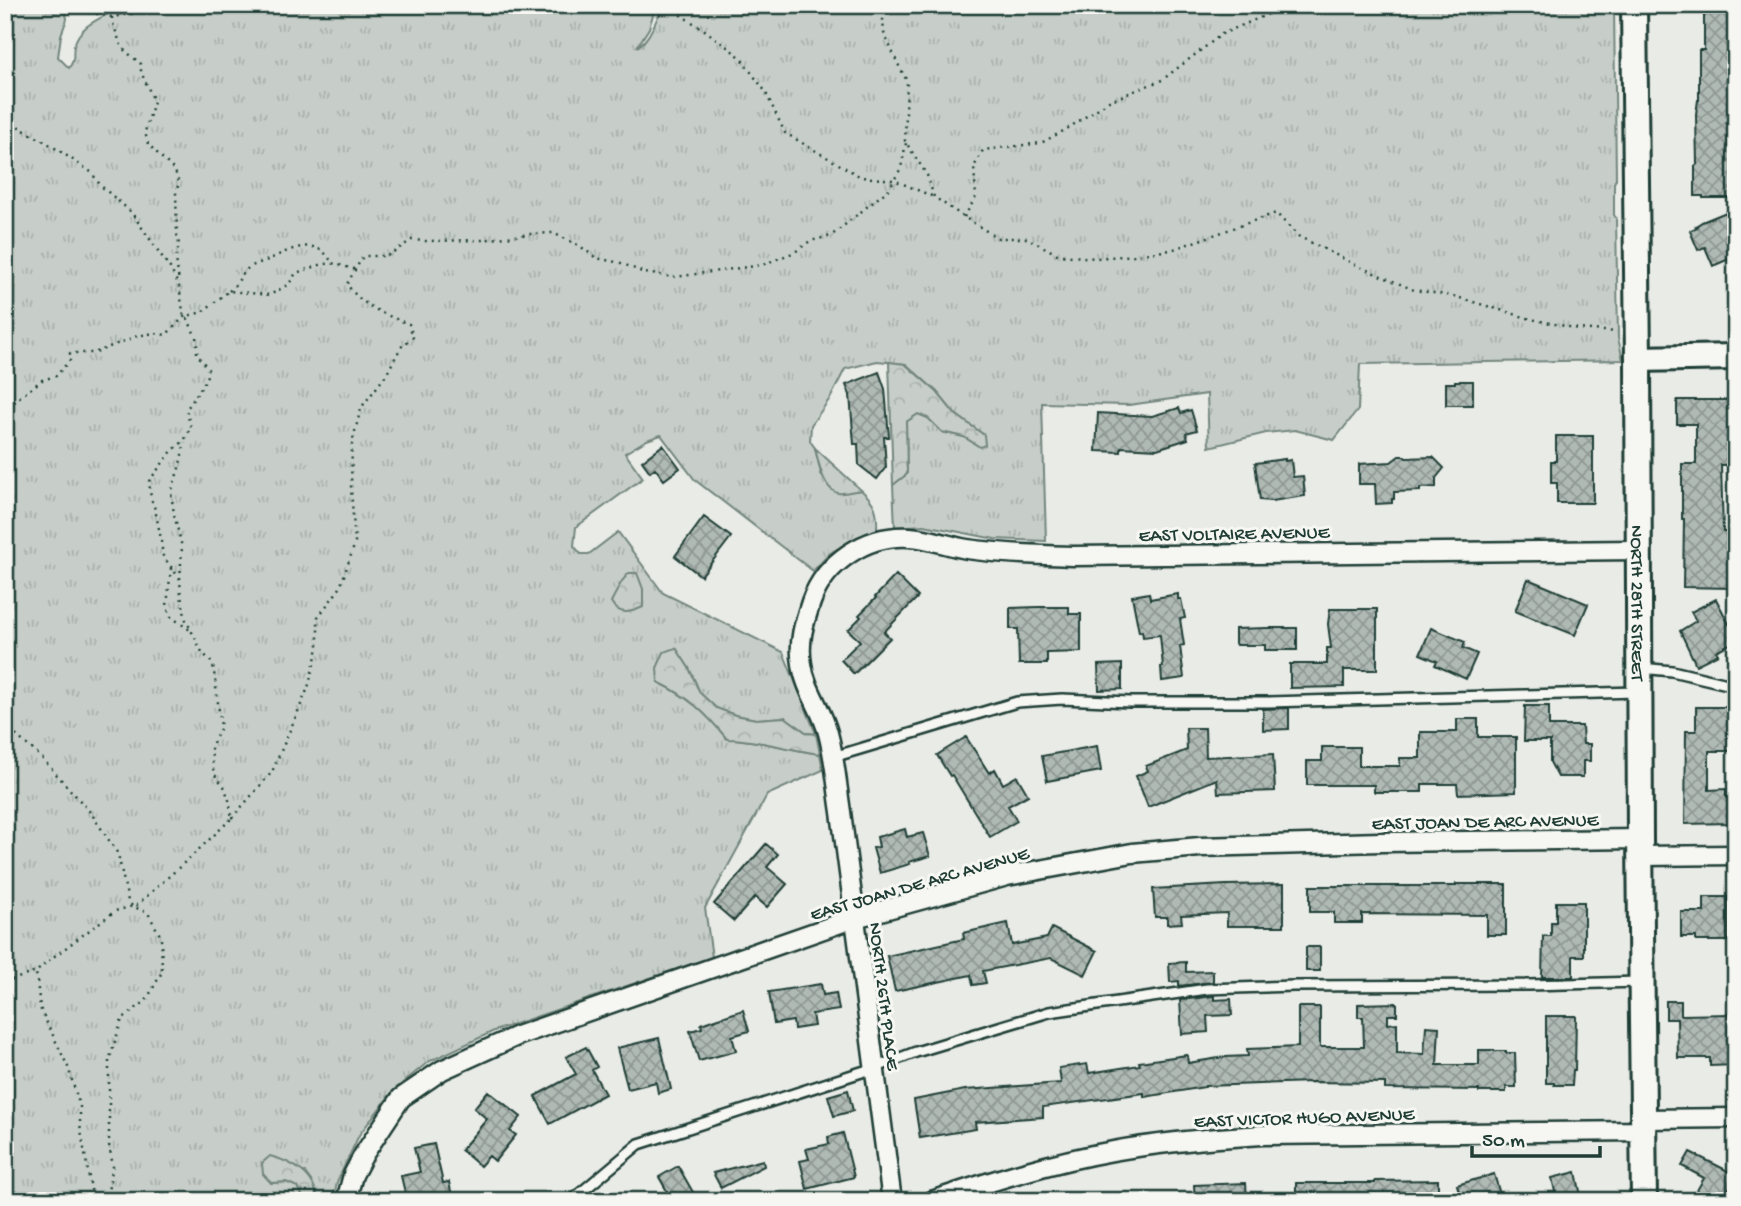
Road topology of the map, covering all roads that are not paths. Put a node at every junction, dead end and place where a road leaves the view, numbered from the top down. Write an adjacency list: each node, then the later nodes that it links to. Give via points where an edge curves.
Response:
1 (1634, 5): 3 (street, NORTH 28TH STREET)
2 (1736, 357): 3 (street)
3 (1638, 359): 4 (street, NORTH 28TH STREET)
4 (1638, 550): 5 (street, EAST VOLTAIRE AVENUE, via 1073,556 967,549 910,537 865,544); 6 (street, NORTH 28TH STREET)
5 (839, 561): 8 (street, NORTH 26TH PLACE, via 815,591 800,646 807,684 828,731)
6 (1639, 680): 7 (lane, via 1672,671); 8 (lane, via 1268,702 1017,702); 9 (street, NORTH 28TH STREET)
7 (1736, 686)
8 (833, 757): 11 (street, NORTH 26TH PLACE)
9 (1640, 848): 10 (street, EAST JOAN DE ARC AVENUE); 11 (street, EAST JOAN DE ARC AVENUE, via 1273,844 1132,853 1007,876); 12 (street, NORTH 28TH STREET)
10 (1736, 855)
11 (855, 918): 13 (street, NORTH 26TH PLACE); 16 (street, EAST JOAN DE ARC AVENUE, via 516,1036 442,1070 401,1098 364,1154)
12 (1641, 982): 13 (lane, via 1207,989 1049,1012); 15 (street, NORTH 28TH STREET)
13 (874, 1068): 17 (lane, via 639,1144); 18 (street, NORTH 26TH PLACE)
14 (1736, 1118): 15 (street, EAST VICTOR HUGO AVENUE)
15 (1644, 1125): 19 (street, EAST VICTOR HUGO AVENUE, via 1214,1138 1101,1153); 20 (street, NORTH 28TH STREET)
16 (346, 1201)
17 (571, 1201)
18 (892, 1201)
19 (932, 1201)
20 (1644, 1201)

